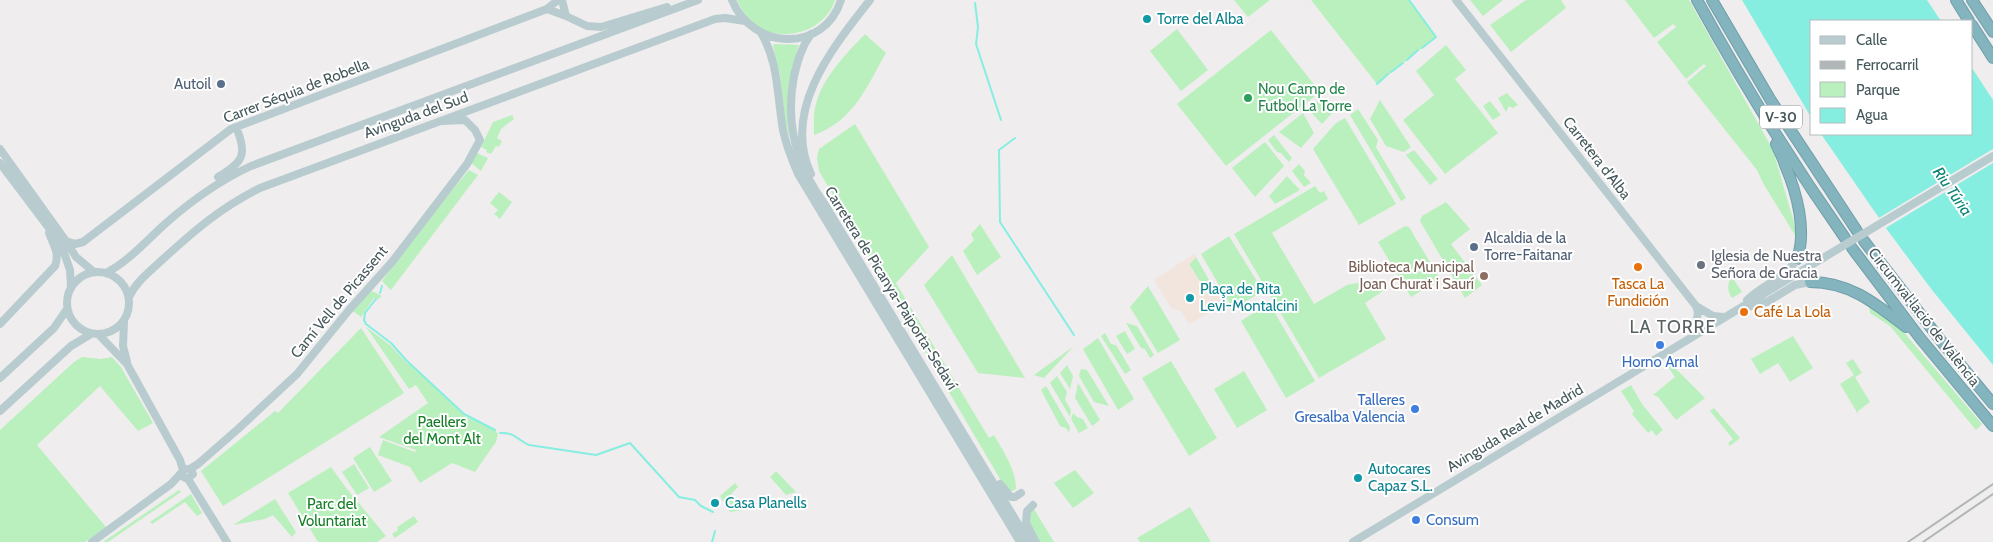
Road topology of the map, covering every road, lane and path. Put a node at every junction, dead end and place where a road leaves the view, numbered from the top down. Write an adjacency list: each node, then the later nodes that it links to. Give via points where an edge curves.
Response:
1 (558, 0): 13 (main road, Carrer Séquia de Robella)
2 (562, 0): 14 (main road)
3 (698, 0): 12 (main road, Avinguda del Sud)
4 (732, 0): 16 (main road)
5 (841, 0): 20 (main road, via 827,23)
6 (870, 0): 29 (main road, via 820,71 806,105 803,121 805,153 808,168)
7 (1456, 0): 42 (main road, Carretera d'Alba)
8 (1697, 0): 24 (highway, V-30, via 1728,58)
9 (1712, 0): 31 (highway, V-30, via 1770,99)
10 (1956, 0): 15 (highway)
11 (1972, 0): 18 (highway)
12 (684, 5): 14 (main road, via 660,8 600,27 587,26); 28 (main road, Avinguda del Sud, via 277,156 227,177)
13 (547, 9): 14 (main road); 23 (main road, Carrer Séquia de Robella)
14 (566, 16)
15 (1968, 20)
16 (745, 21): 19 (main road); 22 (main road, Avinguda del Sud, via 715,19)
17 (1973, 27): 21 (highway)
18 (1993, 32)
19 (761, 33): 20 (main road, via 780,39 796,39); 65 (main road, Carretera de Picanya-Paiporta-Sedaví, via 774,64 783,132 801,180)
20 (811, 34): 29 (main road, Carretera de Picanya-Paiporta-Sedaví, via 799,55 790,101 792,126 802,165)
21 (1993, 58)
22 (438, 121): 41 (main road, Avinguda del Sud, via 284,178 240,198 195,229 142,279); 60 (main road, Camí Vell de Picassent, via 465,120 476,130 480,140 467,164 392,262 302,368)
23 (236, 127): 28 (main road, via 243,148 239,161); 33 (main road, Carrer Séquia de Robella, via 83,242)
24 (1772, 128): 32 (highway, V-30); 36 (highway, via 1789,174 1801,225 1802,244)
25 (0, 149): 33 (main road)
26 (1993, 156): 44 (main road, Avinguda Real de Madrid, bridge)
27 (0, 162): 30 (main road)
28 (205, 191): 38 (main road, Avinguda del Sud, via 126,261)
29 (824, 203): 59 (main road, Carretera de Picanya-Paiporta-Sedaví)
30 (47, 227): 40 (main road, via 61,244 70,270); 49 (main road, via 56,249 57,263)
31 (1857, 231)
32 (1845, 238)
33 (66, 241): 37 (main road, via 76,257)
34 (1864, 241): 56 (highway, Circumval·lació de València)
35 (1852, 248): 53 (highway, Circumval·lació de València)
36 (1797, 259): 44 (main road, via 1786,272)
37 (94, 272): 38 (main road); 40 (main road, via 77,280)
38 (106, 273): 41 (main road, via 121,282)
39 (1810, 282): 44 (main road, via 1795,286 1767,302); 53 (highway, via 1828,282 1850,290 1880,306)
40 (71, 287): 43 (main road)
41 (129, 297): 48 (main road)
42 (1696, 306): 45 (main road, Carretera d'Alba); 47 (main road)
43 (67, 309): 51 (main road, via 76,325 83,331); 55 (main road, via 54,328)
44 (1737, 310): 46 (main road, Avinguda Real de Madrid)
45 (1708, 313): 46 (main road, Carretera d'Alba, via 1717,317); 47 (main road, via 1702,313)
46 (1727, 316): 50 (main road, Avinguda Real de Madrid)
47 (1696, 320): 50 (main road, via 1699,329); 52 (main road)
48 (124, 322): 51 (main road, via 109,333); 54 (main road, via 123,346)
49 (0, 324)
50 (1704, 330): 52 (main road, Avinguda Real de Madrid)
51 (96, 334): 54 (main road); 57 (main road, via 71,346)
52 (1692, 338): 68 (main road, Avinguda Real de Madrid)
53 (1920, 338): 58 (highway, Circumval·lació de València)
54 (127, 364): 60 (main road)
55 (0, 377)
56 (1993, 404)
57 (0, 411)
58 (1993, 426)
59 (968, 441): 61 (main road, via 982,454 1008,495 1016,497); 66 (main road, Carretera de Picanya-Paiporta-Sedaví)
60 (188, 473): 63 (main road, Camí Vell de Picassent); 64 (main road)
61 (1021, 493)
62 (1033, 505): 67 (main road, via 1027,511 1026,523)
63 (92, 542)
64 (227, 542)
65 (1020, 542)
66 (1030, 542)
67 (1036, 542)
68 (1354, 542)

